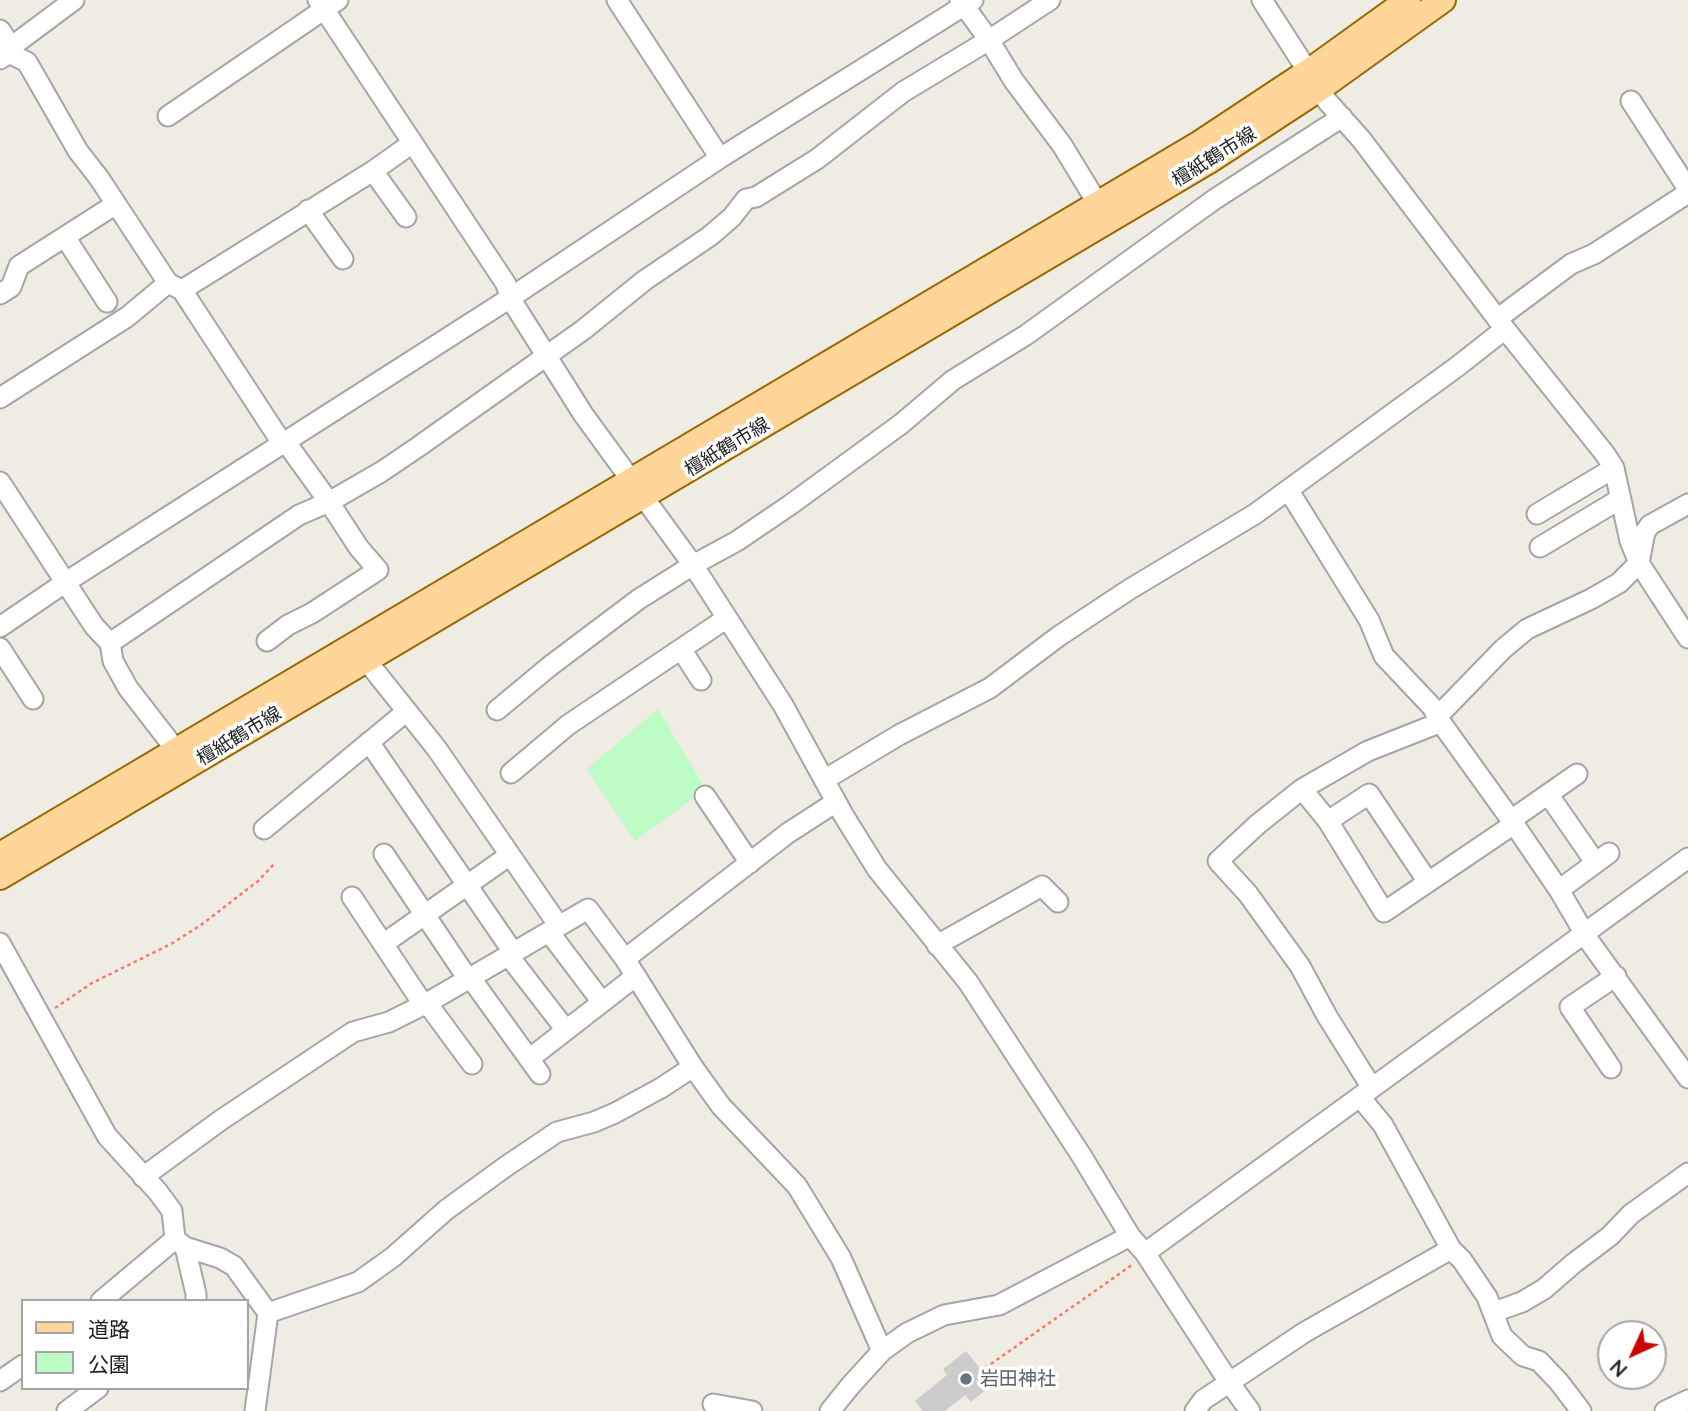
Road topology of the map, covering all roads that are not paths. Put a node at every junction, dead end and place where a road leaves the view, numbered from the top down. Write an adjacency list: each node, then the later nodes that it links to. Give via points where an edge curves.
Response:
1 (74, 0): 11 (street)
2 (617, 0): 17 (street)
3 (1050, 0): 10 (street)
4 (1262, 0): 12 (street)
5 (1408, 0): 12 (main road, 檀紙鶴市線)
6 (1443, 0): 12 (main road, 檀紙鶴市線)
7 (966, 2): 10 (street); 17 (street)
8 (326, 3): 14 (street); 16 (street)
9 (0, 30): 11 (street)
10 (989, 40): 21 (street); 31 (street, via 903,92 817,159 746,200 710,236)
11 (7, 53): 20 (street, via 27,62 78,151)
12 (1313, 80): 15 (street); 21 (main road, 檀紙鶴市線); 36 (main road, 檀紙鶴市線, via 1209,161 1122,214)
13 (1631, 101): 19 (street)
14 (168, 116)
15 (1342, 117): 30 (street); 44 (street, via 1215,199 1027,335 953,380 790,505)
16 (411, 144): 18 (street); 28 (street, via 506,284)
17 (720, 158): 28 (street)
18 (373, 171): 22 (street); 23 (street)
19 (1688, 191): 30 (street, via 1594,254 1571,264)
20 (116, 204): 24 (street); 26 (street)
21 (1098, 204): 36 (main road, 檀紙鶴市線)
22 (309, 210): 25 (street); 26 (street)
23 (406, 217)
24 (65, 237): 27 (street, via 19,266 11,287); 29 (street)
25 (343, 259)
26 (175, 287): 32 (street); 33 (street)
27 (0, 294)
28 (510, 298): 31 (street); 33 (street)
29 (107, 303)
30 (1501, 324): 34 (street); 37 (street)
31 (547, 356): 36 (street); 39 (street, via 381,472)
32 (0, 398)
33 (283, 442): 39 (street); 45 (street)
34 (1614, 468): 38 (street); 41 (street)
35 (0, 482): 45 (street)
36 (638, 488): 44 (street); 53 (main road, 檀紙鶴市線); 60 (main road, 檀紙鶴市線)
37 (1289, 491): 58 (street, via 1368,620 1384,656 1433,708); 63 (street, via 1059,636 990,688)
38 (1620, 499): 42 (street); 43 (street)
39 (330, 502): 49 (street, via 378,570); 50 (street, via 299,515)
40 (1688, 503): 43 (street, via 1650,525)
41 (1537, 514)
42 (1541, 547)
43 (1639, 563): 48 (street); 58 (street, via 1619,583 1527,629)
44 (693, 565): 46 (street); 56 (street, via 639,599)
45 (66, 582): 47 (street); 50 (street)
46 (727, 618): 52 (street); 63 (street)
47 (0, 627)
48 (1688, 638)
49 (267, 641)
50 (110, 643): 60 (street, via 113,661 128,688)
51 (0, 648): 55 (street)
52 (681, 649): 54 (street); 61 (street, via 568,725)
53 (366, 660): 57 (street); 76 (main road, 檀紙鶴市線)
54 (701, 680)
55 (33, 699)
56 (497, 710)
57 (407, 711): 59 (street); 73 (street)
58 (1438, 720): 64 (street, via 1368,751); 69 (street)
59 (369, 742): 70 (street); 78 (street)
60 (176, 750): 72 (main road, 檀紙鶴市線)
61 (511, 774)
62 (1577, 774): 65 (street)
63 (824, 780): 67 (street)
64 (1302, 789): 68 (street); 99 (street, via 1218,862 1248,894 1300,966)
65 (1548, 794): 69 (street); 79 (street, via 1602,857)
66 (705, 796): 75 (street)
67 (836, 802): 75 (street); 87 (street, via 877,869)
68 (1328, 821): 77 (street, via 1369,794); 77 (street, via 1384,912)
69 (1512, 822): 77 (street); 79 (street)
70 (264, 829)
71 (384, 854): 82 (street)
72 (0, 855)
73 (510, 855): 78 (street); 83 (street)
74 (1688, 858): 84 (street)
75 (750, 863): 89 (street)
76 (0, 877)
77 (1428, 882)
78 (467, 885): 82 (street); 88 (street)
79 (1559, 890): 84 (street)
80 (352, 897): 86 (street)
81 (1058, 902): 87 (street, via 1042,886)
82 (425, 914): 86 (street); 91 (street)
83 (554, 929): 88 (street); 89 (street, via 588,909); 92 (street)
84 (1586, 934): 90 (street); 99 (street)
85 (0, 943): 101 (street, via 107,1136)
86 (383, 944): 93 (street)
87 (937, 945): 102 (street, via 968,982)
88 (511, 954): 91 (street); 94 (street)
89 (631, 967): 92 (street); 96 (street)
90 (1616, 976): 97 (street, via 1570,1007); 98 (street)
91 (469, 978): 93 (street); 94 (street, via 535,1066)
92 (602, 1002): 94 (street)
93 (425, 1004): 95 (street); 101 (street, via 389,1022 353,1032)
94 (566, 1030)
95 (472, 1064)
96 (693, 1067): 109 (street, via 615,1113 557,1132 446,1210 358,1282); 110 (street, via 721,1105 797,1186 841,1258)
97 (1611, 1068)
98 (1688, 1078)
99 (1366, 1093): 104 (street); 105 (street)
100 (1688, 1173): 108 (street, via 1631,1214 1544,1289)
101 (143, 1177): 103 (street, via 172,1212)
102 (1130, 1236): 105 (street); 110 (street, via 999,1305 926,1322)
103 (180, 1243): 106 (street); 107 (street); 109 (street, via 234,1266)
104 (1451, 1249): 108 (street); 114 (street, via 1305,1332)
105 (1145, 1253): 114 (street)
106 (104, 1299)
107 (196, 1299)
108 (1494, 1312): 124 (street, via 1502,1336 1523,1356 1539,1361)
109 (268, 1313): 111 (street)
110 (882, 1351): 121 (street)
111 (255, 1362): 119 (street)
112 (21, 1366): 113 (street)
113 (0, 1381)
114 (1229, 1382): 122 (street); 123 (street)
115 (95, 1390): 118 (street)
116 (1688, 1400): 125 (street)
117 (713, 1404): 120 (street)
118 (67, 1411)
119 (255, 1411)
120 (752, 1411)
121 (830, 1411)
122 (1195, 1411)
123 (1250, 1411)
124 (1581, 1411)
125 (1665, 1411)

